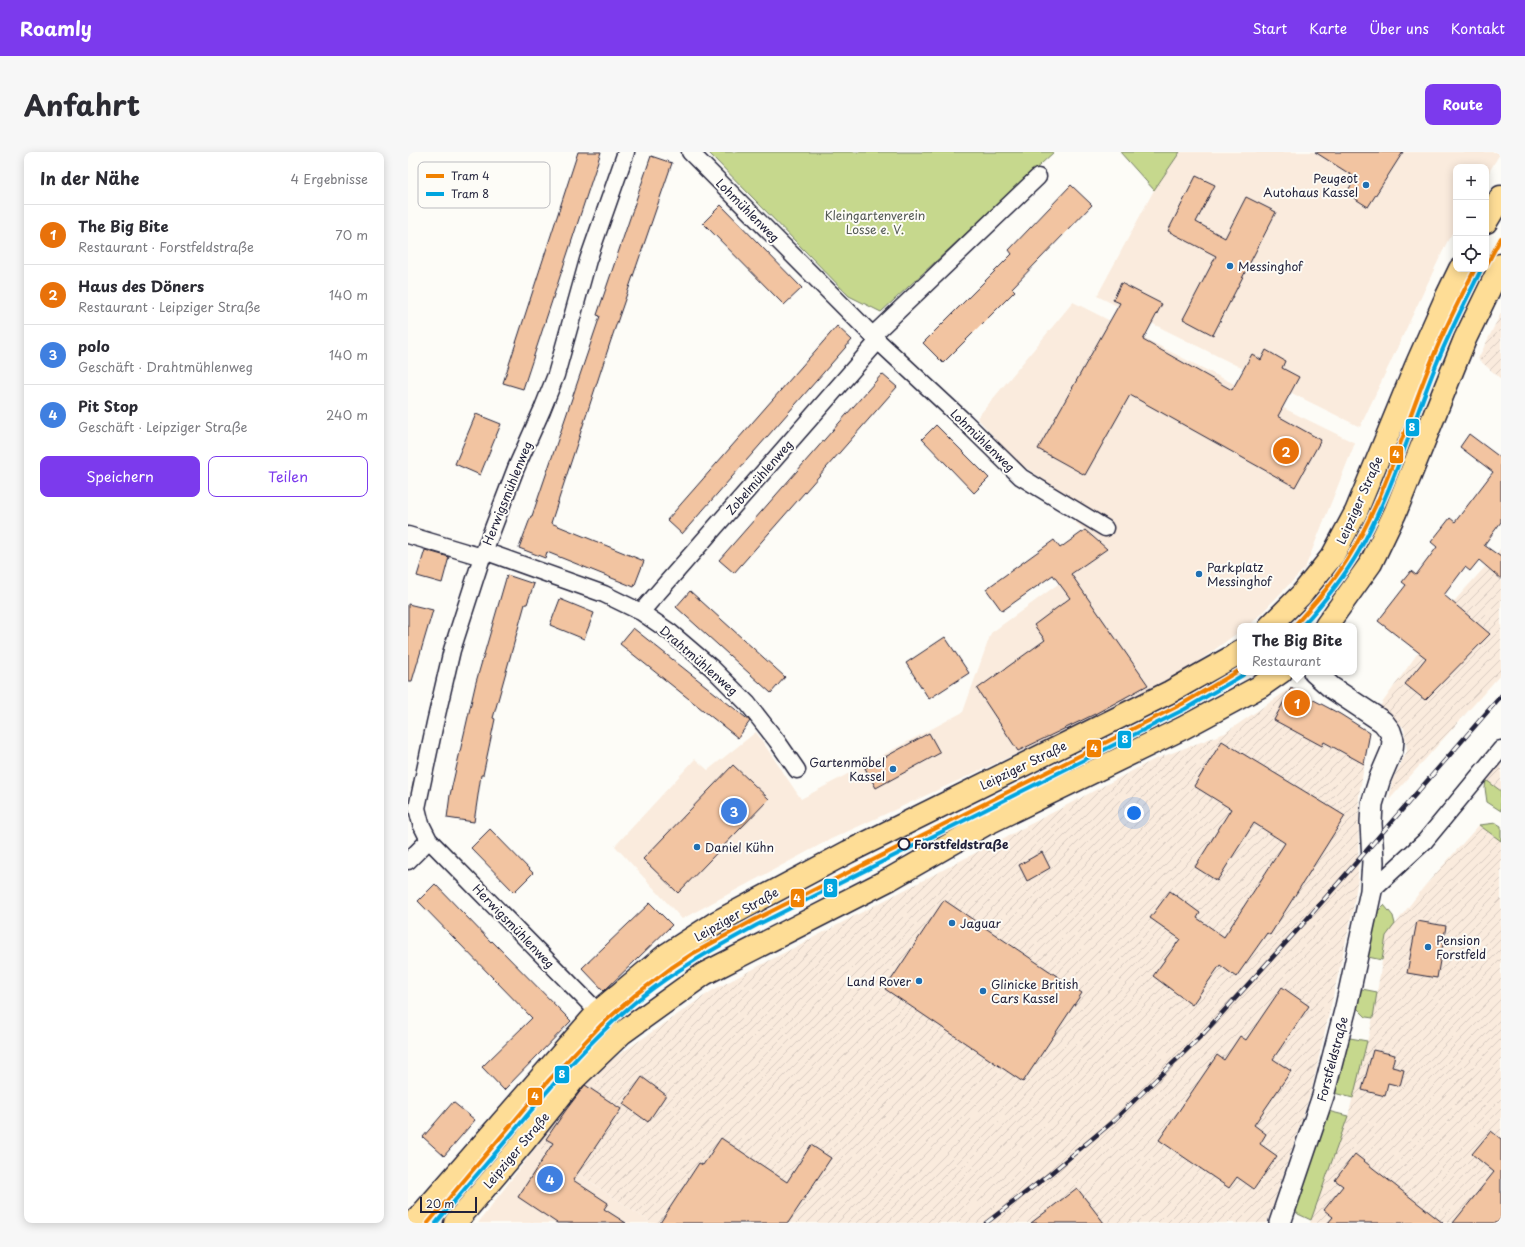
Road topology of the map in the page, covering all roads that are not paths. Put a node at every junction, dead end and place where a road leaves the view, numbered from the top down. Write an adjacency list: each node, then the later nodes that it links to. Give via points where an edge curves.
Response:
1 (626, 152): 11 (street, Herwigsmühlenweg, via 588,260 556,375)
2 (690, 152): 8 (street, Lohmühlenweg)
3 (1038, 177): 8 (street)
4 (1501, 197): 5 (main road)
5 (1489, 217)
6 (1501, 265): 14 (main road, via 1464,339 1395,513 1371,563)
7 (1459, 272): 13 (main road, Leipziger Straße, via 1419,359 1356,512 1333,555 1301,595)
8 (875, 338): 9 (street, Lohmühlenweg, via 1021,477); 12 (street, Zobelmühlenweg)
9 (1105, 528)
10 (408, 536): 11 (street, Drahtmühlenweg)
11 (483, 554): 12 (street, Drahtmühlenweg, via 604,594); 20 (street, Herwigsmühlenweg, via 452,650 417,808)
12 (641, 612): 19 (street, Drahtmühlenweg, via 712,668 748,704)
13 (1274, 623)
14 (1328, 623)
15 (1237, 653): 23 (main road, Leipziger Straße, via 1170,692 853,850 717,922 666,955)
16 (1277, 675): 25 (main road, Leipziger Straße, via 1189,725 986,824 890,879 704,974 622,1033 575,1078)
17 (1317, 675): 22 (street, Forstfeldstraße, via 1332,688 1383,722 1393,740 1392,750 1372,804)
18 (1501, 749): 22 (street, via 1425,841)
19 (797, 770)
20 (429, 840): 21 (street); 23 (street, Herwigsmühlenweg)
21 (408, 861)
22 (1371, 891): 26 (street, Forstfeldstraße, via 1346,1007 1323,1096)
23 (598, 1012): 24 (main road, Leipziger Straße)
24 (414, 1223)
25 (455, 1223)
26 (1280, 1223)

